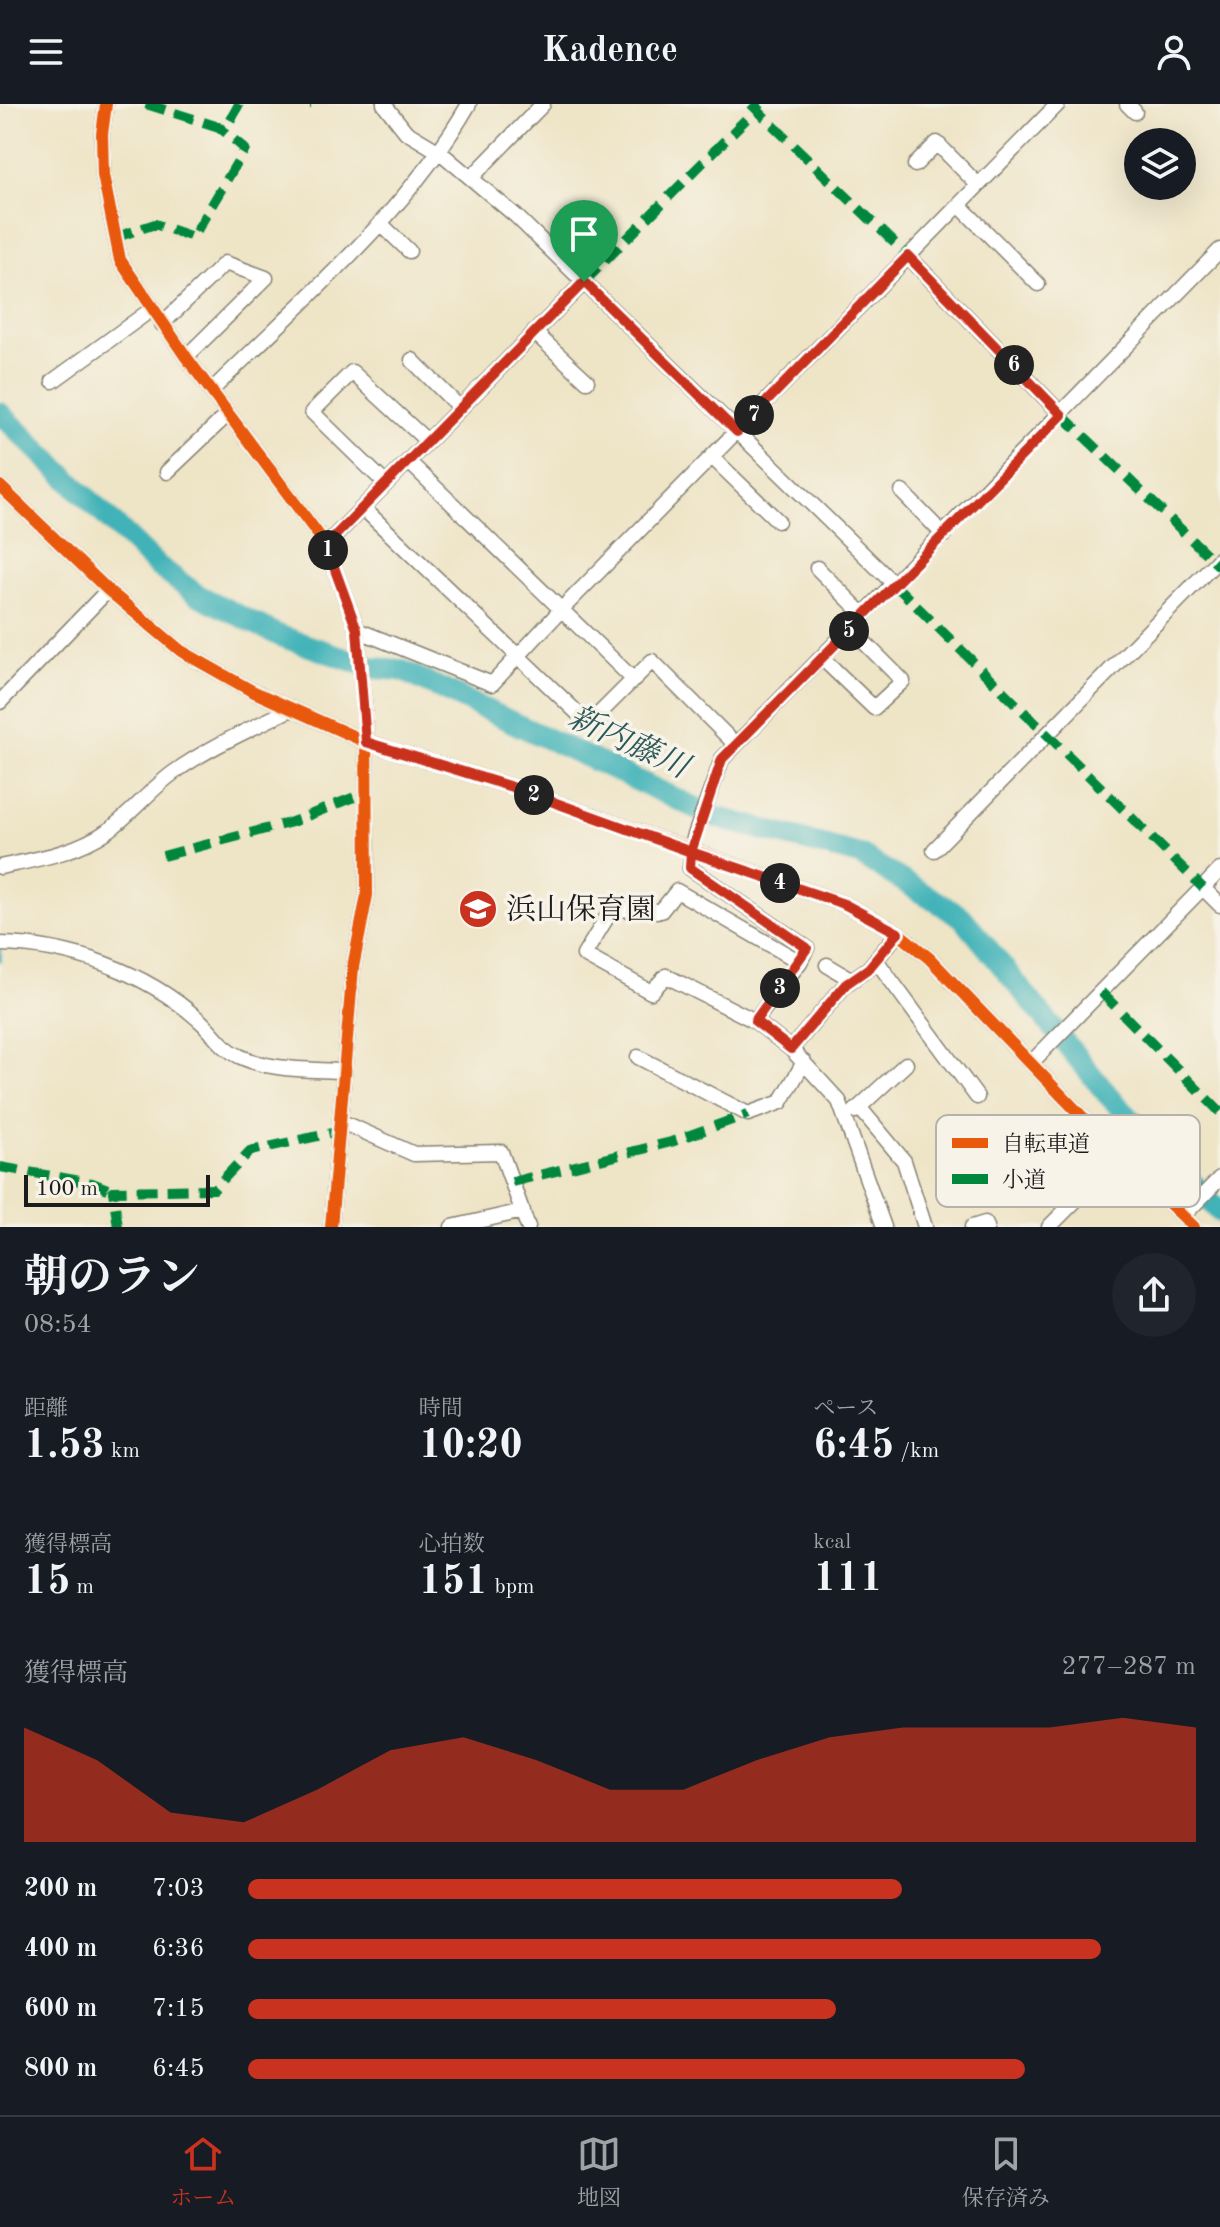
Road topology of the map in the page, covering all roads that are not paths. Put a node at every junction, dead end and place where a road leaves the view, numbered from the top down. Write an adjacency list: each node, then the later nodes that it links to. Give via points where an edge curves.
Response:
1 (106, 104): 17 (street, via 102,134 109,218 120,260)
2 (384, 104): 6 (street, via 406,132)
3 (469, 104): 6 (street)
4 (543, 104): 8 (street)
5 (1058, 104): 9 (street)
6 (441, 153): 8 (street); 11 (street)
7 (915, 165): 9 (street, via 937,143)
8 (471, 178): 15 (street)
9 (978, 185): 10 (street)
10 (959, 205): 14 (street); 16 (street)
11 (380, 223): 13 (street); 24 (street)
12 (1220, 250): 27 (street)
13 (409, 251)
14 (908, 256): 27 (street); 28 (street)
15 (584, 282): 19 (street); 28 (street)
16 (1038, 284)
17 (152, 309): 18 (street); 22 (street)
18 (162, 324): 20 (street); 20 (street, via 225,263 266,278)
19 (534, 332): 23 (street); 25 (street)
20 (186, 357): 24 (street)
21 (412, 360): 25 (street)
22 (53, 381)
23 (587, 381)
24 (211, 391): 26 (street)
25 (460, 408): 29 (street)
26 (228, 414): 32 (street); 39 (street)
27 (1062, 415): 38 (street)
28 (737, 432): 30 (street); 42 (street)
29 (427, 441): 31 (street); 33 (street, via 352,372 312,412)
30 (712, 457): 37 (street); 44 (street)
31 (408, 461): 33 (street); 44 (street)
32 (167, 472)
33 (386, 484): 36 (street)
34 (0, 486): 43 (street)
35 (902, 492): 38 (street)
36 (363, 508): 39 (street); 48 (street)
37 (778, 521)
38 (944, 535): 42 (street)
39 (326, 545): 47 (street)
40 (1220, 558): 56 (street)
41 (817, 568): 45 (street)
42 (895, 585): 45 (street)
43 (108, 590): 51 (street); 52 (street, via 181,651)
44 (561, 610): 48 (street); 50 (street)
45 (864, 615): 46 (street)
46 (851, 629): 49 (street); 49 (street, via 903,681 874,708)
47 (358, 636): 48 (street, via 492,684); 53 (street)
48 (516, 658): 50 (street, via 589,724)
49 (822, 658): 54 (street)
50 (634, 680): 54 (street, via 652,661)
51 (0, 702)
52 (291, 709): 53 (street); 57 (street, via 182,767 85,845)
53 (366, 742): 55 (street); 73 (street, via 367,895)
54 (736, 745): 55 (street, via 722,759)
55 (692, 845): 61 (street, via 844,904); 64 (street, via 690,868 807,948)
56 (934, 850)
57 (0, 867)
58 (1220, 870): 59 (street)
59 (1203, 888): 60 (street); 71 (street)
60 (1220, 905)
61 (898, 933): 63 (street); 71 (street)
62 (0, 944): 73 (street, via 100,960 159,990 241,1057 270,1066)
63 (876, 960): 66 (street); 74 (street)
64 (800, 962): 67 (street); 67 (street, via 677,891 661,911 612,909 584,955 651,992 666,976)
65 (827, 965): 66 (street)
66 (852, 980): 68 (street)
67 (755, 1021): 68 (street)
68 (791, 1049): 70 (street)
69 (638, 1057): 70 (street, via 748,1114 781,1102)
70 (804, 1062): 77 (street, via 839,1101)
71 (1032, 1062): 76 (street)
72 (906, 1064): 75 (street)
73 (342, 1071): 78 (street)
74 (977, 1097)
75 (859, 1107): 77 (street); 89 (street, via 904,1161)
76 (1082, 1115)
77 (846, 1119): 88 (street)
78 (342, 1122): 83 (street, via 414,1154 501,1152); 85 (street)
79 (1220, 1178): 80 (street)
80 (1200, 1206)
81 (1069, 1207): 92 (street)
82 (1173, 1207): 84 (street)
83 (523, 1211): 86 (street); 87 (street)
84 (1189, 1222)
85 (331, 1227)
86 (455, 1227)
87 (528, 1227)
88 (884, 1227)
89 (925, 1227)
90 (972, 1227): 91 (street)
91 (987, 1227)
92 (1049, 1227)

